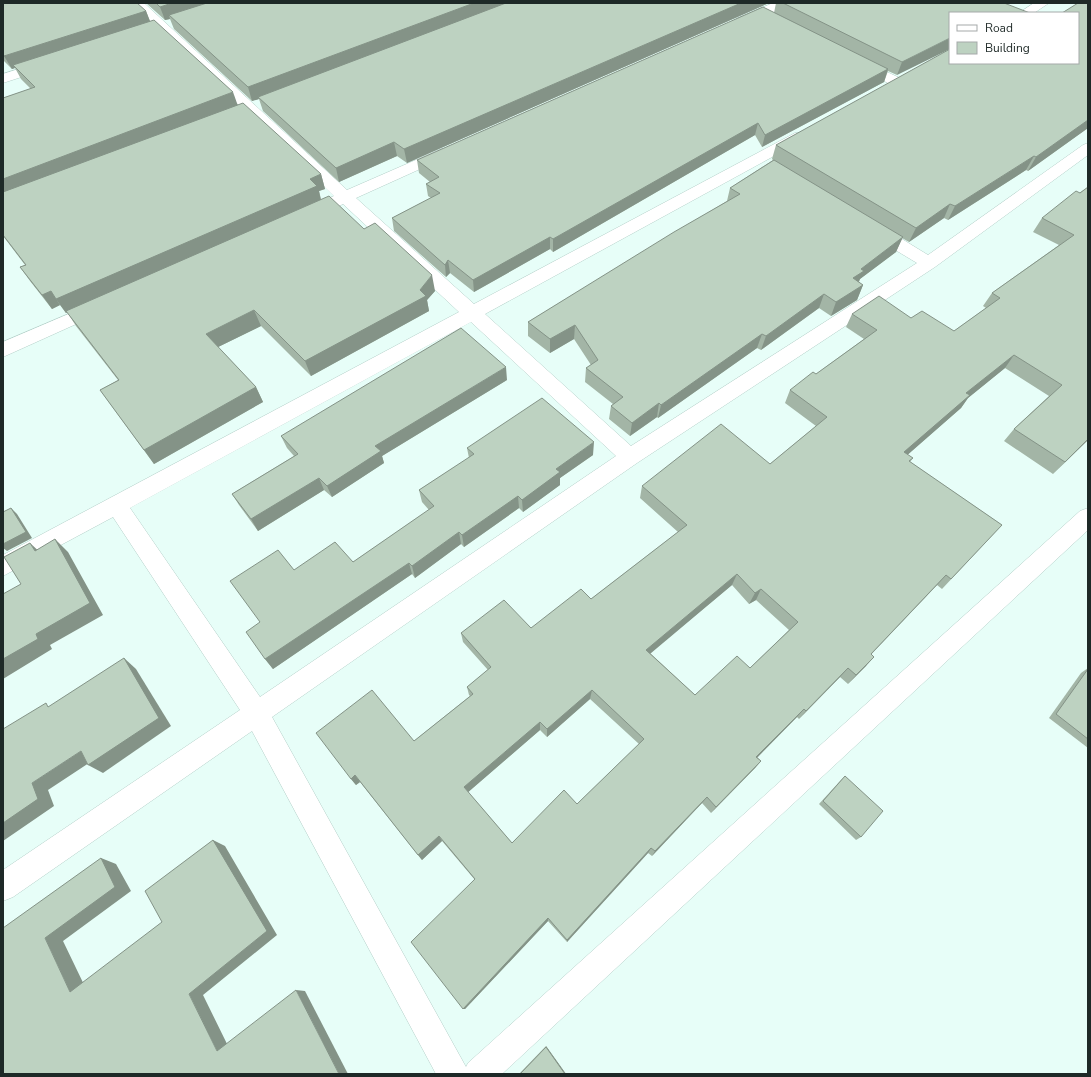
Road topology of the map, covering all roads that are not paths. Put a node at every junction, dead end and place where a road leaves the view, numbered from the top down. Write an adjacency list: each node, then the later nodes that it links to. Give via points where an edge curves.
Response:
1 (137, 3): 13 (street)
2 (783, 3): 5 (street, via 766,17)
3 (1043, 3): 4 (street)
4 (1027, 12)
5 (731, 26)
6 (849, 58): 9 (street, via 903,78)
7 (61, 60): 8 (street)
8 (3, 79)
9 (876, 94)
10 (813, 128): 18 (street, via 764,163)
11 (462, 145): 13 (street)
12 (1088, 148): 16 (street)
13 (346, 197): 14 (street); 18 (street)
14 (294, 220)
15 (860, 222): 16 (street)
16 (928, 263): 20 (street)
17 (112, 301): 19 (street)
18 (473, 313): 20 (street); 21 (street)
19 (3, 350)
20 (630, 457): 24 (street)
21 (116, 505): 23 (street); 24 (street)
22 (1088, 517): 27 (street)
23 (3, 566)
24 (257, 714): 25 (street); 26 (street)
25 (3, 888)
26 (453, 1074)
27 (479, 1074)

